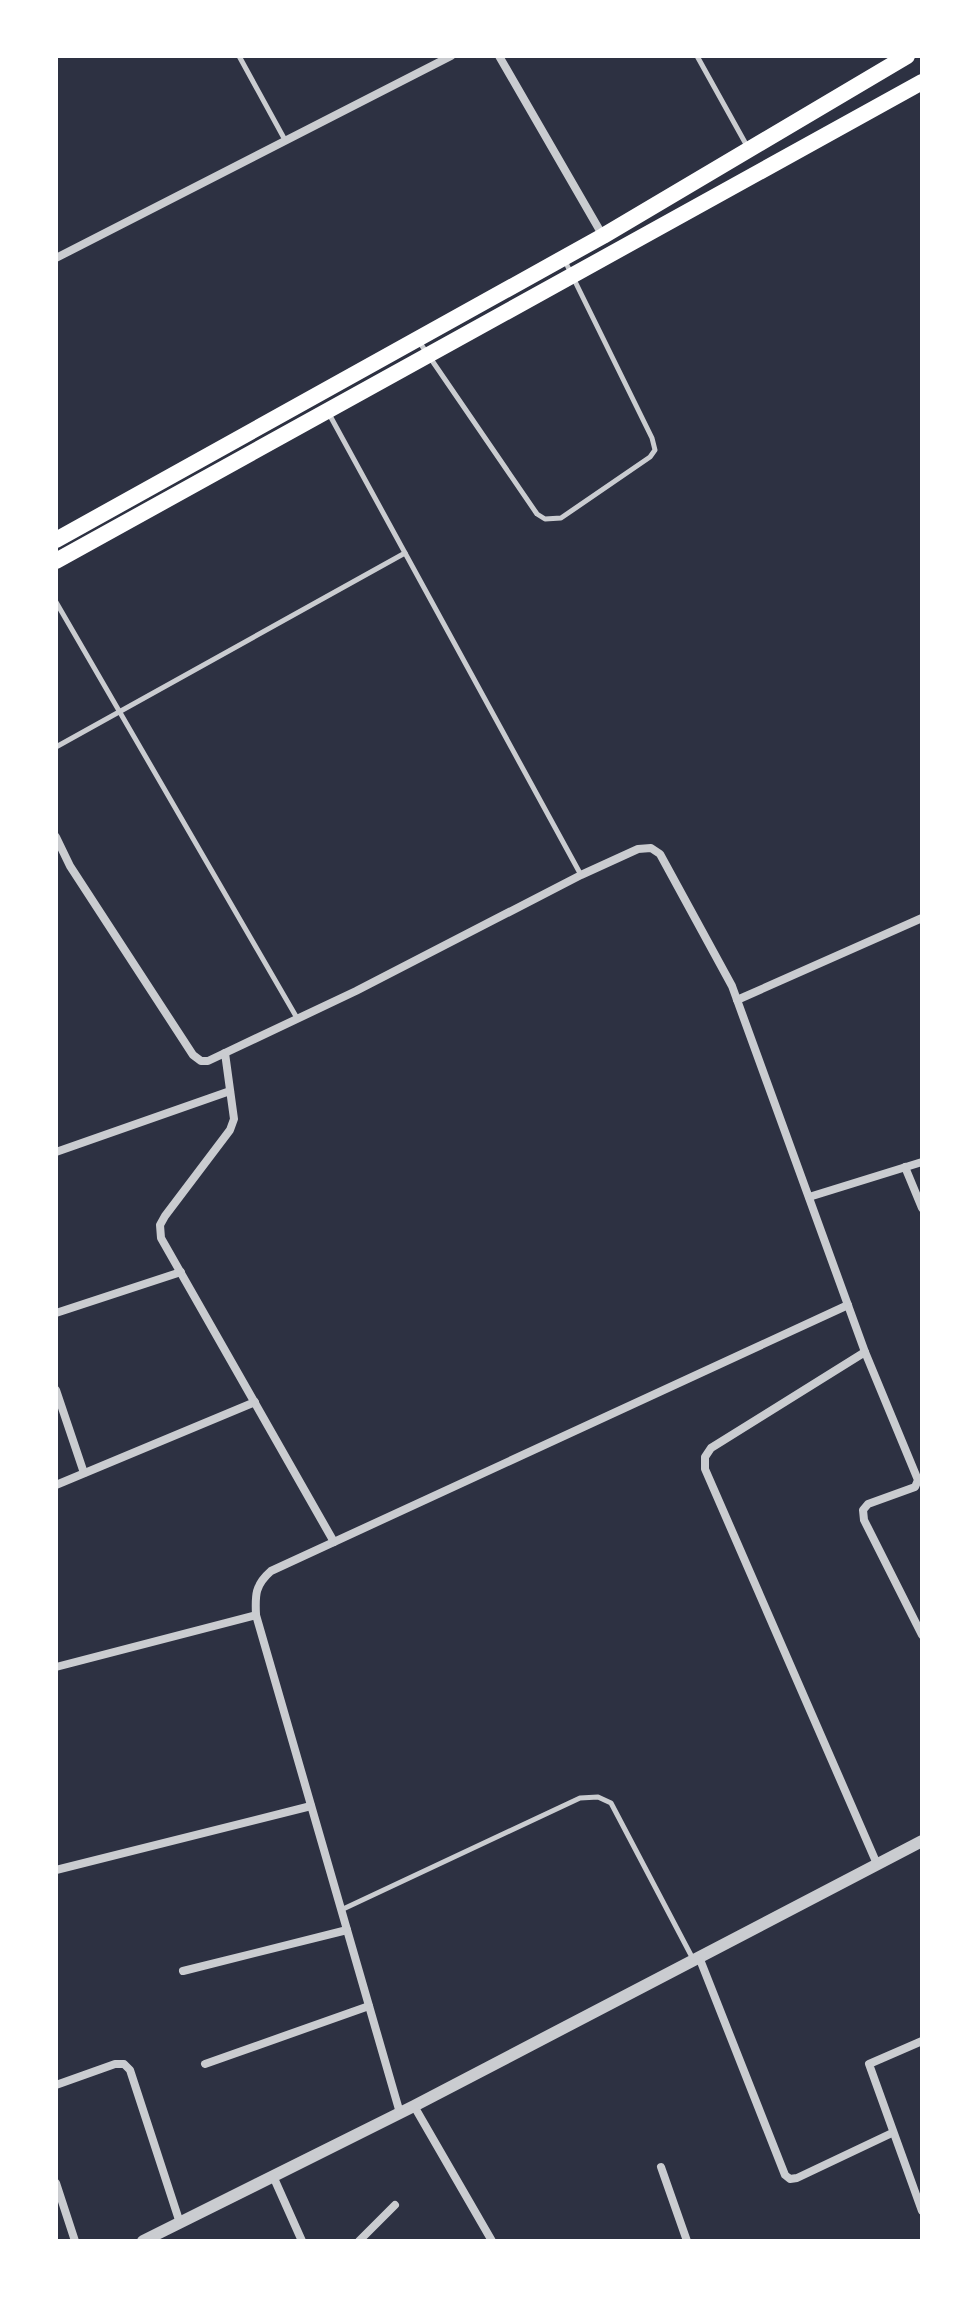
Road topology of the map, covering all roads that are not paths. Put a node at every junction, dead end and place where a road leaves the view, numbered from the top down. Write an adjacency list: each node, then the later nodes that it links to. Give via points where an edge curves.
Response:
1 (239, 56): 7 (lane)
2 (451, 56): 7 (street)
3 (499, 56): 9 (street)
4 (697, 56): 8 (lane)
5 (907, 56): 8 (highway)
6 (922, 82): 12 (highway)
7 (285, 141): 11 (street)
8 (750, 150): 9 (highway)
9 (603, 236): 10 (highway)
10 (564, 257): 12 (lane); 13 (highway)
11 (56, 258)
12 (572, 277): 14 (highway); 14 (lane, via 655,450 561,518 537,514)
13 (417, 338): 14 (lane); 16 (highway)
14 (427, 357): 15 (highway)
15 (328, 412): 17 (lane); 18 (highway)
16 (56, 540)
17 (405, 553): 20 (lane); 23 (lane)
18 (56, 561)
19 (56, 602): 20 (lane)
20 (118, 713): 21 (lane); 26 (lane)
21 (56, 747)
22 (56, 837): 27 (street, via 193,1055 208,1061)
23 (581, 875): 25 (street, via 638,849 660,854); 26 (street)
24 (922, 918): 25 (street)
25 (737, 1000): 32 (street)
26 (297, 1018): 27 (street)
27 (225, 1053): 28 (street)
28 (230, 1091): 29 (street); 34 (street, via 230,1130 160,1225 161,1238)
29 (56, 1152)
30 (922, 1162): 31 (street)
31 (905, 1167): 32 (street); 33 (street)
32 (809, 1197): 35 (street)
33 (922, 1208)
34 (181, 1272): 36 (street); 39 (street)
35 (848, 1305): 37 (street); 42 (street)
36 (56, 1313)
37 (865, 1352): 44 (street, via 918,1480 915,1487 868,1504 864,1520); 48 (street, via 711,1448 705,1469)
38 (56, 1390): 40 (street)
39 (255, 1402): 40 (street); 42 (street)
40 (84, 1473): 41 (street)
41 (56, 1485)
42 (334, 1542): 43 (street, via 271,1571 259,1582)
43 (256, 1615): 45 (street); 46 (street)
44 (922, 1635)
45 (56, 1667)
46 (311, 1806): 49 (street); 50 (street)
47 (922, 1841): 48 (street)
48 (877, 1864): 52 (street)
49 (56, 1870)
50 (341, 1910): 51 (street); 52 (lane, via 580,1798 598,1797 611,1803)
51 (347, 1930): 53 (street); 54 (street)
52 (696, 1958): 58 (street); 60 (street, via 785,2175 797,2178)
53 (183, 1971)
54 (369, 2006): 56 (street); 59 (street)
55 (922, 2041): 60 (street, via 869,2064)
56 (205, 2064)
57 (56, 2085): 66 (street, via 115,2064 130,2070)
58 (414, 2106): 59 (street); 71 (street)
59 (400, 2113): 62 (street)
60 (892, 2133): 65 (street)
61 (661, 2167): 72 (street)
62 (273, 2176): 66 (street); 69 (street)
63 (56, 2183): 67 (street)
64 (395, 2205): 70 (street)
65 (922, 2211)
66 (180, 2223): 68 (street)
67 (75, 2241)
68 (143, 2241)
69 (302, 2241)
70 (359, 2241)
71 (492, 2241)
72 (687, 2241)

